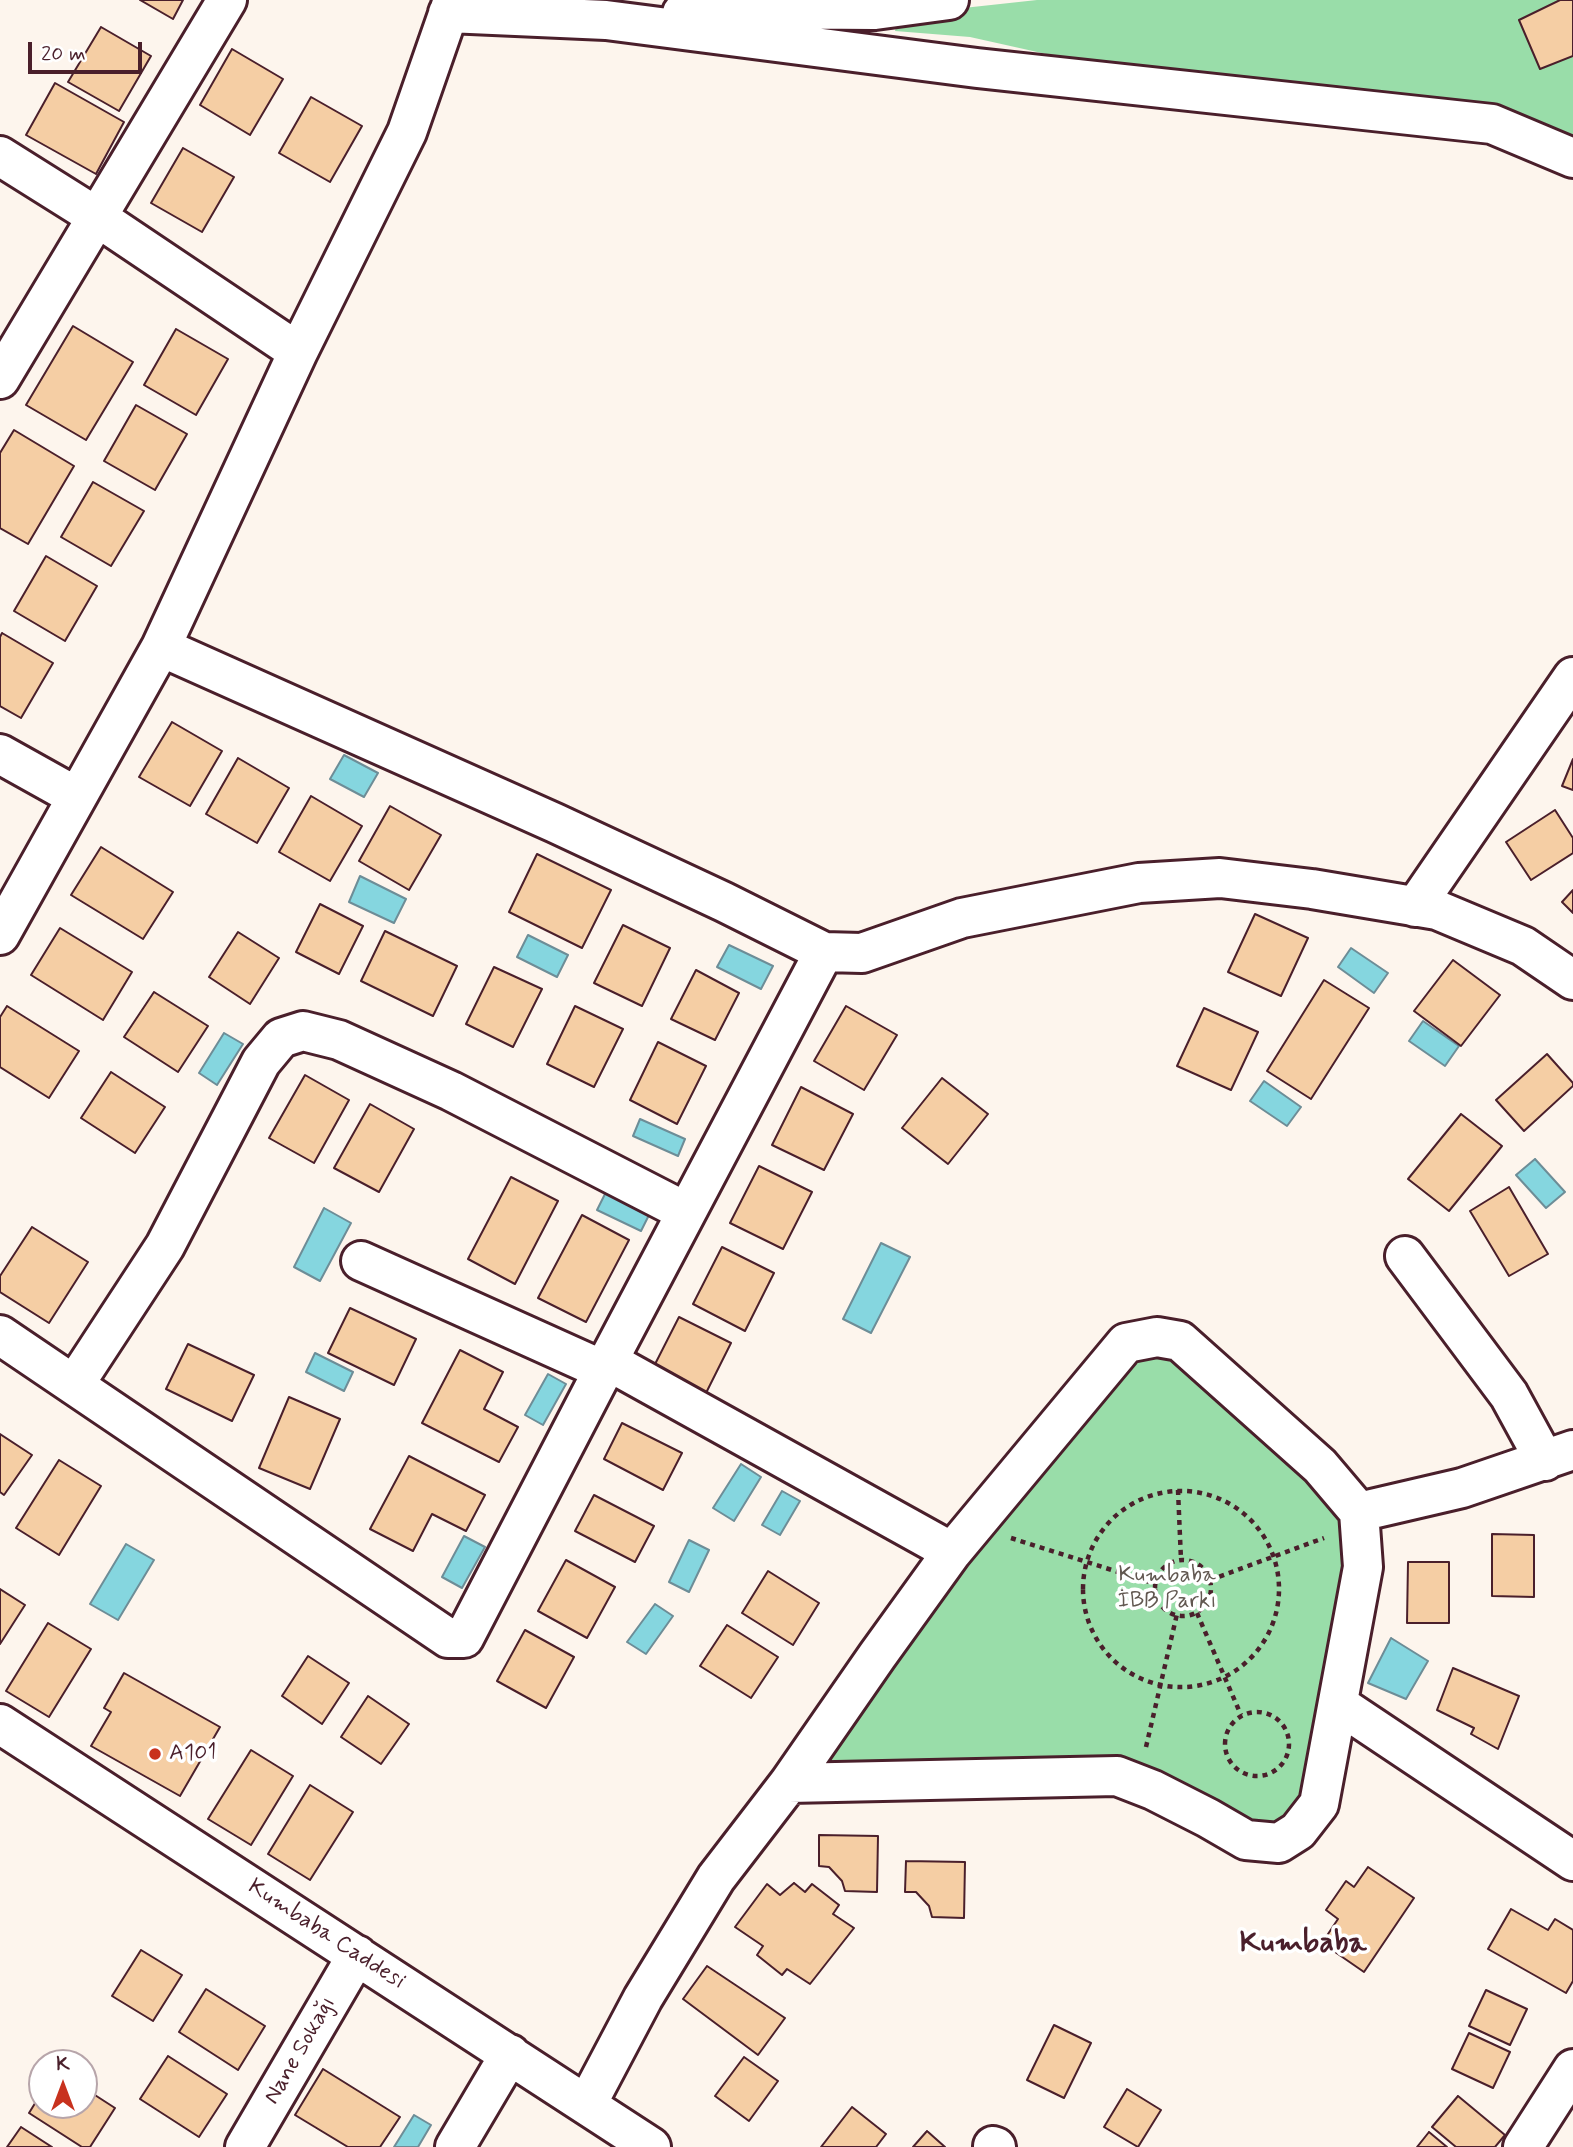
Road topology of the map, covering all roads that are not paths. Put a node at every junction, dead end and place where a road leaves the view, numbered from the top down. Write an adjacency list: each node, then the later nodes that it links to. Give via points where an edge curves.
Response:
1 (227, 0): 7 (street)
2 (949, 0): 4 (street, via 875,10 742,9)
3 (450, 6): 4 (street); 8 (street, via 407,132)
4 (587, 19): 6 (street, via 977,68 1492,124)
5 (0, 156): 7 (street)
6 (1573, 158)
7 (97, 217): 8 (street); 9 (street)
8 (298, 352): 10 (street)
9 (0, 379)
10 (161, 648): 13 (street); 16 (street, via 555,823)
11 (1573, 677): 14 (street)
12 (0, 754): 13 (street)
13 (77, 797): 15 (street)
14 (1415, 907): 16 (street, via 1220,878 1139,883 962,918 862,953); 17 (street, via 1437,911 1523,946)
15 (0, 935)
16 (824, 951): 18 (street)
17 (1573, 980)
18 (687, 1212): 22 (street); 23 (street, via 450,1091 339,1040 303,1031 281,1038 261,1062 166,1246)
19 (1405, 1256): 24 (street)
20 (361, 1261): 22 (street)
21 (0, 1335): 23 (street)
22 (605, 1366): 23 (street, via 464,1638 448,1638); 26 (street)
23 (74, 1385)
24 (1559, 1456): 25 (street)
25 (1360, 1519): 26 (street, via 1320,1466 1180,1341 1157,1337 1126,1343); 27 (street, via 1363,1567)
26 (963, 1539): 29 (street)
27 (1338, 1704): 29 (street, via 1319,1804 1298,1832 1279,1843 1246,1840 1117,1776); 30 (street)
28 (0, 1724): 31 (street, Kumbaba Caddesi)
29 (789, 1783): 34 (street, via 716,1878 643,1998)
30 (1573, 1861)
31 (357, 1955): 32 (street, Kumbaba Caddesi); 35 (street, Nane Sokağı)
32 (510, 2054): 34 (street, Kumbaba Caddesi); 36 (street)
33 (1573, 2069): 38 (street)
34 (587, 2104): 37 (street, Kumbaba Caddesi)
35 (245, 2147)
36 (455, 2147)
37 (650, 2147)
38 (1523, 2147)

